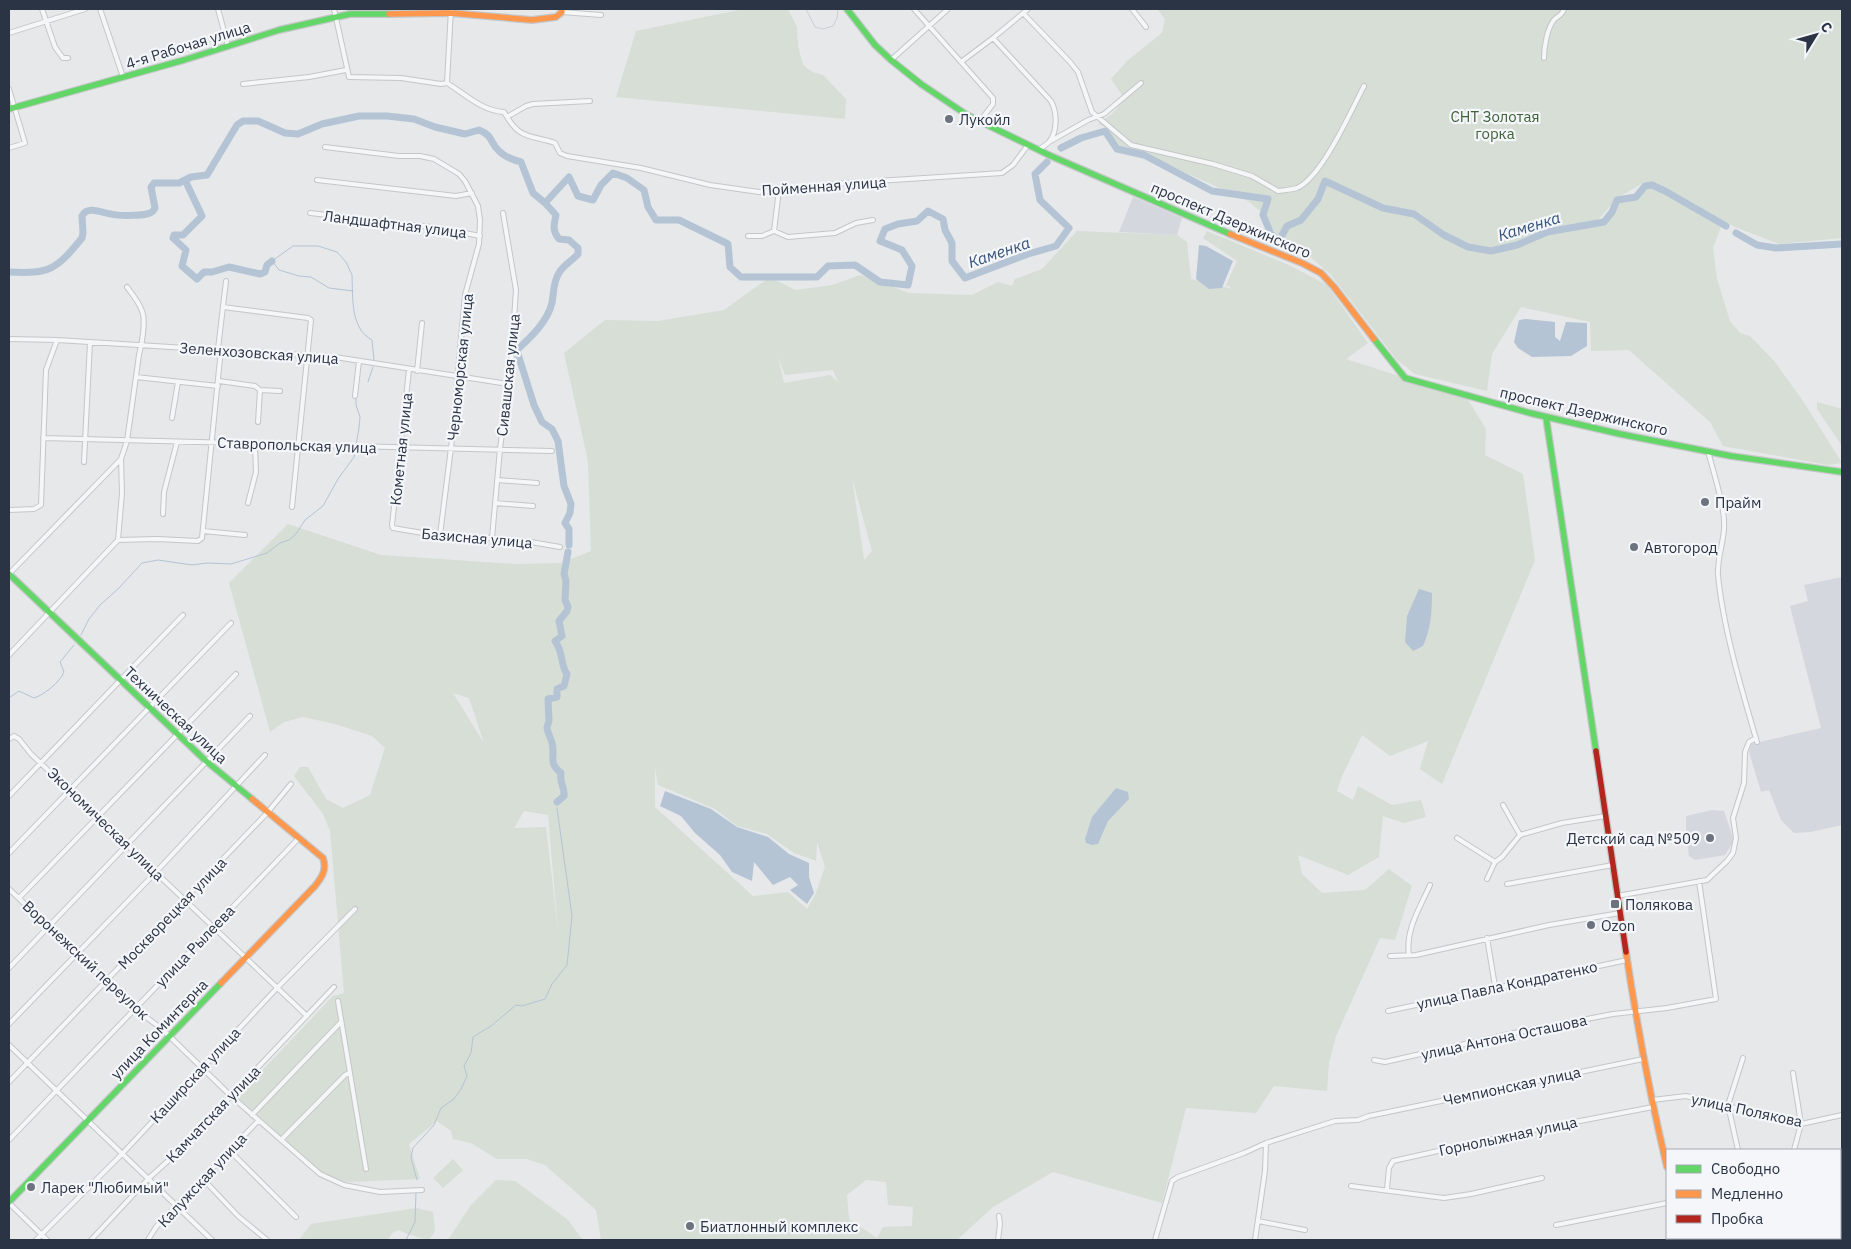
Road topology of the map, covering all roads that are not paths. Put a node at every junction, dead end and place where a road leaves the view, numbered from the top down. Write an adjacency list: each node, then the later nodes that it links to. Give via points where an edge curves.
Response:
1 (42, 9): 18 (street)
2 (85, 9): 18 (street)
3 (100, 9): 29 (street)
4 (218, 9): 23 (street)
5 (334, 9): 17 (street)
6 (847, 9): 26 (street, проспект Дзержинского)
7 (914, 9): 19 (street)
8 (948, 9): 19 (street)
9 (1028, 9): 15 (street)
10 (1132, 9): 20 (street)
11 (1564, 9): 25 (street, via 1553,20 1544,46)
12 (561, 10): 13 (street, 4-я Рабочая улица, via 556,16 532,20); 16 (street)
13 (451, 11): 14 (street, 4-я Рабочая улица); 30 (street)
14 (350, 12): 17 (street, 4-я Рабочая улица)
15 (1023, 13): 22 (street); 37 (street, via 1070,62 1082,81)
16 (600, 15)
17 (335, 18): 23 (street, 4-я Рабочая улица, via 279,30); 28 (street)
18 (46, 21): 21 (street); 24 (street, via 59,54)
19 (928, 26): 26 (street); 27 (street)
20 (1146, 27)
21 (9, 33)
22 (993, 38): 27 (street); 40 (street, via 1051,101 1056,118)
23 (228, 46): 29 (street, 4-я Рабочая улица)
24 (68, 58)
25 (1544, 58)
26 (891, 60): 39 (street, проспект Дзержинского, via 946,102)
27 (961, 62): 39 (street, via 993,98 993,104)
28 (346, 70): 30 (street, via 349,77); 32 (street)
29 (123, 77): 36 (street, 4-я Рабочая улица)
30 (447, 82): 38 (street, via 484,108 504,112)
31 (1140, 82): 37 (street, via 1104,114)
32 (243, 84)
33 (1364, 86): 37 (street, via 1325,159 1309,179 1296,188 1278,191 1252,176 1214,164 1131,145)
34 (9, 89): 36 (street)
35 (590, 101): 38 (street, via 533,104)
36 (12, 108): 43 (street, via 25,143)
37 (1096, 116): 40 (street)
38 (507, 117): 46 (street, Пойменная улица, via 524,135 555,142 560,153 567,156 641,168 710,185 759,192)
39 (980, 121): 41 (street, проспект Дзержинского)
40 (1049, 142): 44 (street)
41 (1028, 145): 44 (street, проспект Дзержинского); 46 (street, Пойменная улица, via 1002,173)
42 (325, 147): 47 (street, Черноморская улица, via 434,159 459,174)
43 (9, 148)
44 (1038, 150): 75 (street, проспект Дзержинского, via 1321,273 1406,378)
45 (317, 180): 47 (street, via 456,196)
46 (779, 190): 51 (street)
47 (472, 193): 52 (street, Черноморская улица, via 478,206)
48 (310, 213): 52 (street, Ландшафтная улица, via 440,228)
49 (503, 213): 71 (street, Сивашская улица, via 516,290)
50 (873, 220): 51 (street, via 835,233 788,237)
51 (774, 232): 53 (street)
52 (480, 236): 68 (street, Черноморская улица, via 465,295)
53 (748, 236)
54 (226, 281): 56 (street)
55 (127, 286): 61 (street, via 142,310)
56 (223, 307): 62 (street); 63 (street, via 308,318 312,323)
57 (422, 323): 66 (street, Кометная улица)
58 (9, 339): 59 (street, Зеленхозовская улица)
59 (57, 340): 60 (street, Зеленхозовская улица); 78 (street, via 46,370)
60 (90, 342): 61 (street, Зеленхозовская улица); 79 (street)
61 (142, 345): 62 (street, Зеленхозовская улица); 67 (street)
62 (220, 349): 63 (street, Зеленхозовская улица); 70 (street)
63 (308, 356): 64 (street, Зеленхозовская улица); 84 (street)
64 (359, 361): 65 (street, Зеленхозовская улица); 74 (street)
65 (409, 370): 66 (street, Зеленхозовская улица); 85 (street, Кометная улица)
66 (417, 371): 68 (street, Зеленхозовская улица)
67 (136, 377): 69 (street); 80 (street)
68 (457, 377): 71 (street, Зеленхозовская улица); 86 (street, Черноморская улица)
69 (178, 382): 70 (street); 76 (street)
70 (219, 383): 72 (street, via 255,386); 82 (street)
71 (508, 384): 87 (street, Сивашская улица)
72 (260, 390): 73 (street); 77 (street)
73 (280, 391)
74 (355, 396)
75 (1546, 417): 89 (street, проспект Дзержинского); 128 (street)
76 (172, 418)
77 (258, 422)
78 (43, 438): 79 (street, Ставропольская улица); 99 (street, via 41,505 34,509)
79 (85, 440): 80 (street, Ставропольская улица); 91 (street)
80 (127, 441): 81 (street, Ставропольская улица); 90 (street)
81 (177, 442): 82 (street, Ставропольская улица); 100 (street, via 164,492)
82 (211, 442): 83 (street, Ставропольская улица); 102 (street)
83 (255, 444): 84 (street, Ставропольская улица); 95 (street, via 256,472)
84 (297, 445): 85 (street, Ставропольская улица); 97 (street)
85 (401, 448): 86 (street, Ставропольская улица); 101 (street, Кометная улица)
86 (451, 448): 87 (street, Ставропольская улица); 104 (street, Черноморская улица)
87 (500, 449): 88 (street, Ставропольская улица); 93 (street, Сивашская улица)
88 (552, 451)
89 (1708, 451): 92 (street, проспект Дзержинского); 140 (street, via 1724,528 1718,572 1720,595 1756,740 1749,742 1746,752 1744,783 1733,818 1736,838 1733,853 1707,880)
90 (121, 459): 106 (street); 108 (street)
91 (84, 462)
92 (1842, 472)
93 (498, 480): 94 (street); 96 (street, Сивашская улица)
94 (538, 483)
95 (248, 503)
96 (495, 503): 98 (street); 105 (street, Сивашская улица)
97 (292, 506)
98 (533, 506)
99 (9, 510)
100 (163, 514)
101 (393, 528): 104 (street, Базисная улица)
102 (203, 531): 103 (street); 106 (street, via 198,541)
103 (245, 535)
104 (440, 535): 105 (street, Базисная улица)
105 (492, 538): 107 (street, Базисная улица)
106 (118, 540): 109 (street)
107 (560, 548)
108 (9, 574): 109 (street, Техническая улица)
109 (49, 613): 112 (street); 114 (street, Техническая улица)
110 (182, 615): 114 (street)
111 (231, 623): 115 (street)
112 (9, 655)
113 (236, 674): 117 (street)
114 (120, 680): 115 (street, Техническая улица); 121 (street)
115 (150, 707): 117 (street, Техническая улица); 124 (street)
116 (250, 716): 120 (street)
117 (178, 734): 120 (street, Техническая улица); 129 (street)
118 (9, 739): 121 (street, Экономическая улица, via 14,736 19,739)
119 (265, 755): 123 (street)
120 (206, 761): 123 (street, Техническая улица); 133 (street)
121 (42, 763): 124 (street, Экономическая улица); 125 (street)
122 (290, 784): 127 (street, Москворецкая улица)
123 (236, 787): 127 (street, Техническая улица); 138 (street)
124 (70, 790): 129 (street, Экономическая улица); 134 (street)
125 (9, 796)
126 (1503, 805): 130 (street)
127 (267, 813): 132 (street, Техническая улица); 146 (street, Москворецкая улица)
128 (1606, 816): 130 (street); 136 (street)
129 (98, 817): 133 (street, Экономическая улица); 145 (street)
130 (1520, 835): 135 (street)
131 (1457, 838): 135 (street)
132 (298, 839): 137 (street, Техническая улица, via 323,858); 150 (street, улица Рылеева)
133 (127, 845): 138 (street, Экономическая улица); 149 (street)
134 (9, 853)
135 (1494, 862): 139 (street)
136 (1613, 864): 141 (street); 144 (street)
137 (325, 871): 155 (street, улица Коминтерна)
138 (156, 872): 146 (street, Экономическая улица); 152 (street)
139 (1487, 879)
140 (1699, 881): 144 (street); 165 (street, улица Антона Осташова, via 1716,999)
141 (1507, 884)
142 (1430, 885): 153 (street, via 1409,932)
143 (9, 889): 145 (street, Воронежский переулок)
144 (1618, 896): 148 (street)
145 (19, 898): 149 (street, Воронежский переулок)
146 (185, 899): 150 (street, Экономическая улица); 158 (street, Москворецкая улица)
147 (355, 909): 160 (street, Каширская улица)
148 (1620, 913): 151 (street); 156 (street)
149 (48, 926): 152 (street, Воронежский переулок); 157 (street)
150 (213, 927): 155 (street, Экономическая улица); 163 (street, улица Рылеева)
151 (1487, 938): 153 (street); 159 (street)
152 (77, 953): 158 (street, Воронежский переулок); 168 (street)
153 (1409, 955): 154 (street)
154 (1390, 956)
155 (245, 957): 160 (street, Экономическая улица); 169 (street, улица Коминтерна)
156 (1627, 960): 159 (street, улица Павла Кондратенко); 165 (street)
157 (9, 968)
158 (106, 981): 163 (street, Воронежский переулок); 174 (street, Москворецкая улица)
159 (1496, 986): 164 (street, улица Павла Кондратенко)
160 (278, 987): 166 (street, Экономическая улица); 175 (street, Каширская улица)
161 (334, 988): 166 (street, Камчатская улица)
162 (338, 1001): 167 (street)
163 (134, 1008): 169 (street, Воронежский переулок); 179 (street, улица Рылеева)
164 (1388, 1011)
165 (1635, 1012): 171 (street); 173 (street, улица Антона Осташова, via 1514,1033 1385,1062)
166 (307, 1016): 180 (street, Камчатская улица)
167 (341, 1022): 176 (street); 185 (street)
168 (9, 1024)
169 (170, 1036): 175 (street, Воронежский переулок); 186 (street, улица Коминтерна)
170 (9, 1045): 174 (street)
171 (1643, 1058): 181 (street); 191 (street, Чемпионская улица, via 1358,1120 1335,1121)
172 (1743, 1058): 182 (street)
173 (1374, 1060)
174 (27, 1063): 178 (street, Москворецкая улица); 179 (street)
175 (202, 1068): 180 (street, Воронежский переулок); 195 (street, Каширская улица)
176 (350, 1073): 190 (street, via 344,1075); 197 (street)
177 (1793, 1073): 188 (street)
178 (9, 1082)
179 (56, 1090): 186 (street); 189 (street, улица Рылеева)
180 (231, 1096): 185 (street, Воронежский переулок); 199 (street, Камчатская улица)
181 (1652, 1100): 182 (street, улица Полякова, via 1686,1096); 183 (street)
182 (1728, 1105): 188 (street, улица Полякова); 192 (street)
183 (1653, 1107): 196 (street); 202 (street, Горнолыжная улица, via 1393,1161)
184 (1842, 1115): 188 (street, улица Полякова)
185 (252, 1116): 187 (street, Воронежский переулок)
186 (87, 1121): 195 (street); 204 (street, улица Коминтерна)
187 (258, 1121): 190 (street, Воронежский переулок); 194 (street, Калужская улица)
188 (1801, 1124): 193 (street)
189 (9, 1140)
190 (282, 1140): 203 (street, Воронежский переулок, via 320,1174 344,1185 380,1192)
191 (1266, 1142): 209 (street); 221 (street, Чемпионская улица, via 1172,1182)
192 (1738, 1149)
193 (1794, 1149)
194 (230, 1151): 200 (street, Калужская улица); 208 (street)
195 (122, 1154): 199 (street); 212 (street, Каширская улица)
196 (1666, 1163)
197 (366, 1169)
198 (1542, 1178): 202 (street, via 1444,1198)
199 (148, 1179): 206 (street); 216 (street, Камчатская улица)
200 (203, 1179): 206 (street, Калужская улица); 219 (street, via 238,1216)
201 (1351, 1186): 202 (street)
202 (1387, 1189)
203 (422, 1190)
204 (9, 1203): 212 (street)
205 (1666, 1203): 210 (street)
206 (176, 1207): 213 (street, Калужская улица); 218 (street)
207 (1000, 1216): 220 (street)
208 (296, 1217)
209 (1258, 1221): 211 (street); 222 (street)
210 (1556, 1225)
211 (1306, 1230)
212 (42, 1234): 214 (street, Каширская улица); 215 (street)
213 (150, 1238): 217 (street)
214 (36, 1240)
215 (47, 1240)
216 (92, 1240)
217 (156, 1240)
218 (212, 1240)
219 (267, 1240)
220 (998, 1240)
221 (1155, 1240)
222 (1254, 1240)

